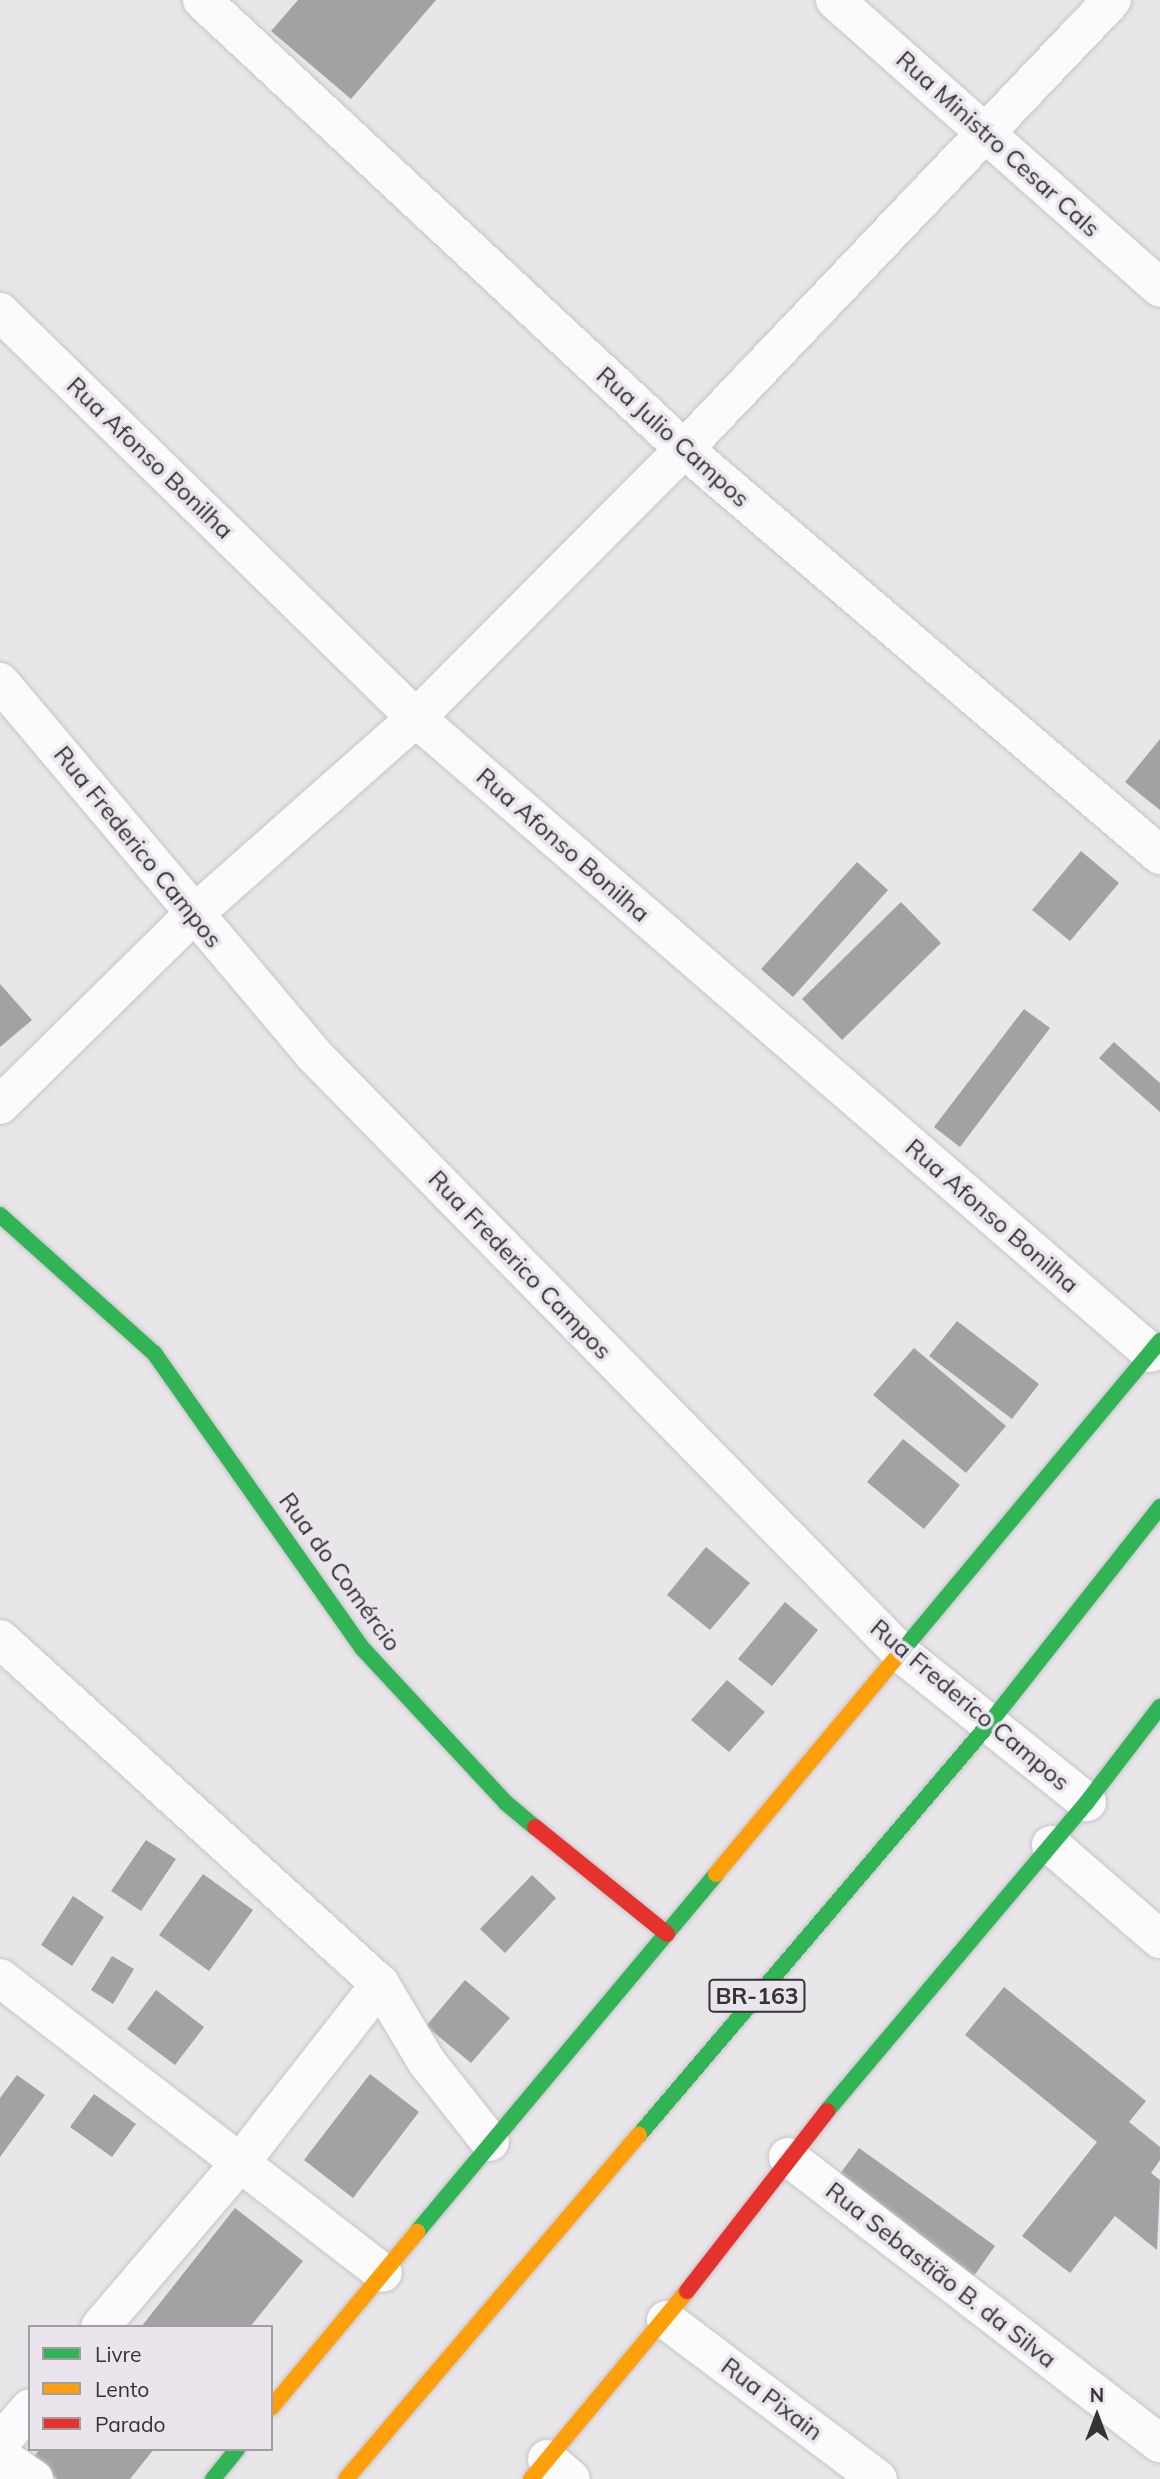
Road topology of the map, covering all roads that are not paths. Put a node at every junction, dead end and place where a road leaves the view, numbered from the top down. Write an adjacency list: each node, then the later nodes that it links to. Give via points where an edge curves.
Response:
1 (202, 0): 7 (street, Rua Julio Campos)
2 (835, 0): 4 (street, Rua Ministro Cesar Cals)
3 (1112, 0): 4 (street)
4 (987, 132): 5 (street, Rua Ministro Cesar Cals); 7 (street)
5 (1160, 288)
6 (0, 312): 9 (street, Rua Afonso Bonilha)
7 (684, 449): 9 (street); 10 (street, Rua Julio Campos)
8 (0, 682): 11 (street, Rua Frederico Campos)
9 (416, 718): 11 (street); 14 (street, Rua Afonso Bonilha)
10 (1160, 855)
11 (193, 915): 12 (street); 17 (street, Rua Frederico Campos, via 315,1056)
12 (0, 1105)
13 (0, 1215): 22 (main road, Rua do Comércio, via 154,1353 363,1649 506,1803)
14 (1155, 1347): 17 (main road)
15 (1160, 1507): 19 (main road, BR-163)
16 (0, 1639): 25 (street)
17 (902, 1654): 19 (street, Rua Frederico Campos); 22 (main road)
18 (1160, 1707): 20 (main road)
19 (989, 1725): 20 (street, Rua Frederico Campos); 41 (main road, BR-163)
20 (1087, 1802): 21 (main road)
21 (1051, 1844): 23 (street); 27 (main road)
22 (667, 1934): 26 (main road)
23 (1160, 1939)
24 (0, 1978): 28 (street)
25 (380, 1983): 26 (street, via 426,2061); 28 (street)
26 (490, 2142): 29 (main road)
27 (788, 2157): 30 (main road); 35 (street, Rua Sebastião B. da Silva)
28 (239, 2164): 29 (street); 31 (street)
29 (383, 2273): 32 (main road)
30 (666, 2320): 38 (main road); 42 (street, Rua Pixain)
31 (102, 2325)
32 (273, 2406)
33 (28, 2410): 34 (street)
34 (0, 2443)
35 (1160, 2443)
36 (235, 2451): 40 (main road)
37 (0, 2456): 39 (street)
38 (549, 2472)
39 (34, 2479)
40 (213, 2479)
41 (346, 2479)
42 (878, 2479)

